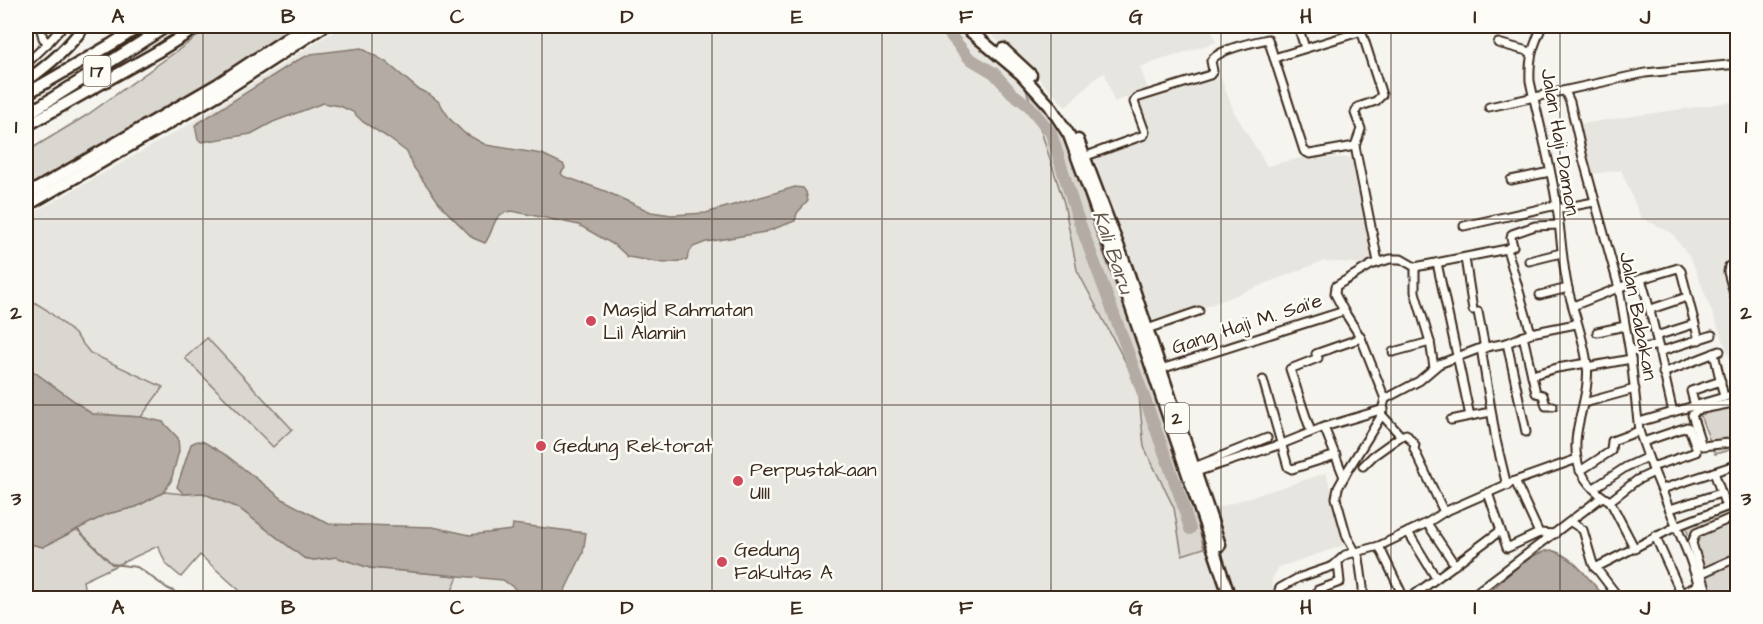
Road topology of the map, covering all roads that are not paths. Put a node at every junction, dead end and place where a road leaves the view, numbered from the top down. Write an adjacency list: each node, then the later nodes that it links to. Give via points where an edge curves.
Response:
1 (40, 26): 13 (street)
2 (63, 26): 13 (street)
3 (84, 26): 20 (highway, via 72,43)
4 (140, 26): 22 (highway, 17)
5 (167, 26): 25 (highway, 17)
6 (199, 26): 26 (highway)
7 (306, 26): 31 (highway)
8 (324, 26): 31 (highway, via 219,94)
9 (964, 26): 28 (highway, 2, via 1043,97)
10 (975, 26): 28 (highway, 2, via 1047,92 1070,123)
11 (1298, 26): 15 (street)
12 (1542, 26): 16 (street, Jalan Haji Damon)
13 (48, 43): 18 (street)
14 (1498, 43): 16 (street)
15 (1305, 48): 17 (street); 27 (street, via 1362,33 1382,95 1356,108 1361,129)
16 (1531, 52): 23 (street, Jalan Haji Damon)
17 (1274, 58): 27 (street, via 1304,151 1310,154); 28 (street, via 1268,39 1213,56 1210,75 1135,99 1144,135)
18 (26, 64)
19 (1737, 64): 21 (street, via 1645,73)
20 (26, 81)
21 (1565, 91): 23 (street); 32 (street, Jalan Babakan)
22 (26, 94)
23 (1534, 98): 24 (street); 29 (street, Jalan Haji Damon)
24 (1489, 107)
25 (26, 115)
26 (26, 126)
27 (1355, 146): 40 (street)
28 (1082, 158): 52 (highway, 2)
29 (1550, 172): 30 (street); 33 (street, Jalan Haji Damon)
30 (1511, 180)
31 (28, 199)
32 (1594, 202): 33 (street); 46 (street, Jalan Babakan)
33 (1557, 207): 34 (street, Jalan Haji Damon); 35 (street)
34 (1558, 225): 36 (street, via 1535,226 1512,234 1513,246); 37 (street, Jalan Haji Damon)
35 (1464, 226)
36 (1507, 249): 38 (street); 60 (street)
37 (1561, 253): 39 (street); 45 (street, Jalan Haji Damon)
38 (1465, 258): 42 (street); 68 (street)
39 (1529, 261)
40 (1378, 262): 43 (street, via 1401,259); 54 (street, via 1336,285 1335,294)
41 (1737, 262): 51 (street, via 1729,266 1728,272)
42 (1437, 263): 43 (street); 71 (street)
43 (1416, 267): 65 (street, via 1415,292)
44 (1641, 279): 46 (street); 48 (street, via 1678,268); 50 (street)
45 (1568, 288): 47 (street); 49 (street)
46 (1619, 288): 49 (street); 57 (street, Jalan Babakan)
47 (1540, 295)
48 (1687, 297): 50 (street); 56 (street)
49 (1572, 306): 55 (street)
50 (1651, 309): 67 (street)
51 (1737, 309)
52 (1137, 311): 58 (highway, 2); 143 (highway, 2)
53 (1199, 311): 58 (street)
54 (1344, 311): 63 (street, Gang Haji M. Sai'e); 74 (street, Gang Haji M. Sai'e)
55 (1576, 324): 60 (street); 72 (street)
56 (1694, 324): 64 (street); 67 (street)
57 (1625, 326): 59 (street); 70 (street, Jalan Babakan)
58 (1147, 329): 74 (highway, 2)
59 (1597, 332)
60 (1531, 333): 62 (street)
61 (1712, 335): 64 (street)
62 (1522, 336): 66 (street); 76 (street)
63 (1361, 338): 82 (street, Gang Haji M. Sai'e); 95 (street, via 1318,353 1318,358 1290,369)
64 (1699, 340): 67 (street)
65 (1430, 342): 69 (street); 73 (street)
66 (1507, 343): 68 (street); 96 (street)
67 (1658, 344): 70 (street); 75 (street)
68 (1483, 348): 71 (street); 88 (street)
69 (1394, 352)
70 (1630, 355): 72 (street); 79 (street, Jalan Babakan)
71 (1458, 357): 73 (street); 90 (street)
72 (1587, 365): 76 (street); 84 (street)
73 (1434, 367): 82 (street, via 1419,381)
74 (1161, 369): 107 (highway, 2)
75 (1663, 373): 78 (street, via 1717,352); 89 (street)
76 (1532, 375): 85 (street, via 1536,393 1543,395 1546,406)
77 (1263, 380): 101 (street)
78 (1721, 381): 81 (street); 86 (street, via 1691,391)
79 (1635, 390): 84 (street); 92 (street, Jalan Babakan)
80 (1737, 393): 81 (street)
81 (1724, 397): 86 (street)
82 (1385, 399): 87 (street, Gang Haji M. Sai'e)
83 (1737, 402): 100 (street, via 1696,410 1692,415 1701,445)
84 (1584, 403): 104 (street, via 1576,431)
85 (1553, 406)
86 (1695, 406): 89 (street)
87 (1383, 412): 93 (street); 97 (street); 111 (street)
88 (1491, 412): 90 (street); 113 (street)
89 (1674, 412): 92 (street)
90 (1470, 416): 91 (street)
91 (1451, 420)
92 (1639, 422): 94 (street, Jalan Babakan)
93 (1324, 428): 95 (street); 102 (street)
94 (1639, 431): 99 (street, Jalan Babakan); 109 (street, via 1612,441 1611,451)
95 (1311, 432): 101 (street)
96 (1526, 432)
97 (1401, 436): 106 (street); 121 (street, via 1406,434 1415,446)
98 (1267, 438): 107 (street)
99 (1643, 442): 103 (street, Jalan Babakan); 108 (street, via 1689,428 1697,451)
100 (1737, 442)
101 (1282, 444): 102 (street, via 1290,468); 107 (street)
102 (1336, 455): 111 (street)
103 (1648, 457): 108 (street, Jalan Babakan); 114 (street)
104 (1577, 459): 109 (street); 112 (street)
105 (1737, 464): 110 (street)
106 (1363, 466)
107 (1195, 470): 144 (highway, 2)
108 (1653, 470): 115 (street, Jalan Babakan); 119 (street)
109 (1580, 471): 114 (street)
110 (1714, 472): 115 (street); 117 (street)
111 (1344, 477): 133 (street, via 1336,498 1347,537)
112 (1515, 480): 113 (street); 128 (street)
113 (1507, 486): 116 (street)
114 (1594, 488): 118 (street)
115 (1662, 489): 120 (street, Jalan Babakan)
116 (1488, 493): 121 (street); 126 (street)
117 (1721, 493): 120 (street); 125 (street, via 1726,508)
118 (1602, 497): 119 (street); 123 (street)
119 (1610, 501): 132 (street)
120 (1670, 509): 125 (street, Jalan Babakan)
121 (1444, 512): 124 (street)
122 (1737, 515): 138 (street, via 1692,537)
123 (1571, 522): 129 (street); 137 (street, via 1585,534)
124 (1427, 523): 127 (street); 136 (street)
125 (1677, 526): 130 (street); 140 (street, Jalan Babakan)
126 (1500, 531): 128 (street, via 1507,548); 136 (street)
127 (1408, 532): 131 (street); 139 (street)
128 (1539, 533): 129 (street)
129 (1555, 534): 149 (street)
130 (1655, 536): 132 (street); 142 (street)
131 (1379, 546): 133 (street); 147 (street)
132 (1635, 549): 137 (street)
133 (1357, 553): 135 (street, via 1345,555); 146 (street)
134 (1737, 557): 138 (street)
135 (1338, 563): 141 (street, via 1340,582); 145 (street, via 1280,588)
136 (1455, 565): 139 (street)
137 (1595, 568): 150 (street)
138 (1702, 573): 153 (street)
139 (1436, 578): 148 (street)
140 (1699, 585): 142 (street); 152 (street, Jalan Babakan)
141 (1318, 590)
142 (1681, 593): 151 (street)
143 (1230, 598)
144 (1237, 598)
145 (1283, 598)
146 (1363, 598)
147 (1404, 598)
148 (1410, 598)
149 (1469, 598)
150 (1619, 598)
151 (1671, 598)
152 (1703, 598)
153 (1709, 598)

